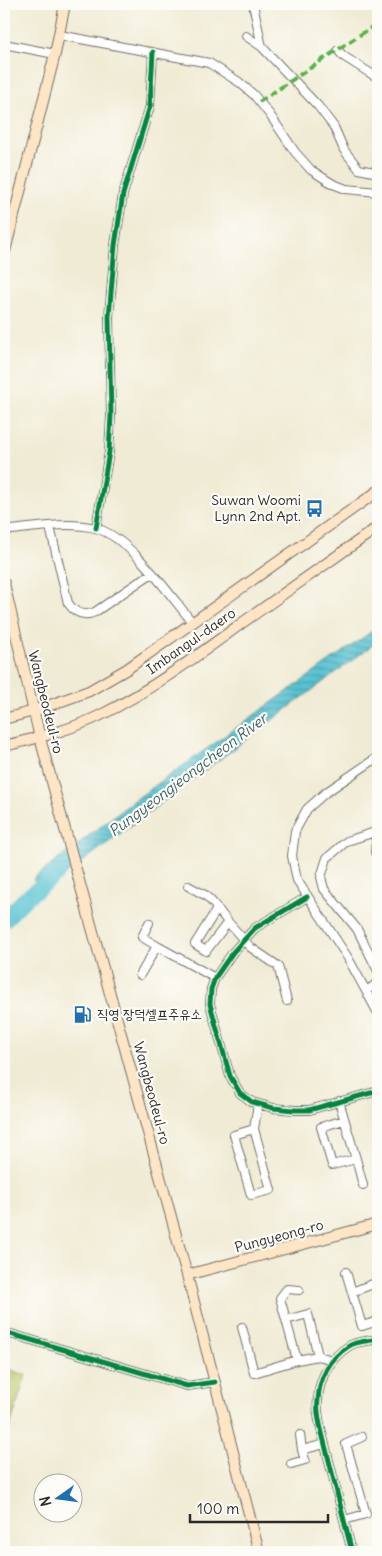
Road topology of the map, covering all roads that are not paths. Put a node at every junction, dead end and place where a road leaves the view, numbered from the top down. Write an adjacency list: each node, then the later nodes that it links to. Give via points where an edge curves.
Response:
1 (65, 4): 3 (main road)
2 (253, 4): 6 (street)
3 (59, 34): 8 (street); 9 (main road)
4 (246, 36): 6 (street)
5 (4, 44): 9 (street)
6 (262, 46): 11 (street, via 318,106 359,169)
7 (338, 50): 10 (street)
8 (153, 52): 12 (street, via 209,63 226,73 254,95 311,170 346,189); 17 (street, via 150,106 123,194 115,245 109,317 112,416)
9 (56, 54): 13 (main road)
10 (378, 78)
11 (378, 173)
12 (378, 192)
13 (4, 255)
14 (378, 491): 21 (main road, Imbangul-daero)
15 (50, 527): 17 (street, Imbangul-daero); 18 (street, Imbangul-daero); 19 (street, via 68,603 73,610 82,614 95,612)
16 (378, 527): 24 (main road, Imbangul-daero, via 136,696 101,715)
17 (96, 528): 19 (street, Imbangul-daero, via 126,545)
18 (4, 531)
19 (152, 573): 21 (street, Imbangul-daero)
20 (4, 583): 22 (main road, Wangbeodeul-ro)
21 (192, 622): 22 (main road, Imbangul-daero, via 89,692)
22 (34, 711): 23 (main road, Imbangul-daero); 24 (main road, Wangbeodeul-ro)
23 (4, 719)
24 (40, 738): 25 (main road, Imbangul-daero); 52 (main road, Wangbeodeul-ro)
25 (4, 746)
26 (378, 757): 30 (street, via 307,809 295,831 292,856 297,880)
27 (378, 832): 28 (street); 36 (street, via 347,841 327,858 321,877 324,888 356,929)
28 (374, 852)
29 (188, 886): 31 (street, via 205,895)
30 (307, 897): 34 (street, via 255,928); 40 (street)
31 (217, 909): 32 (street); 32 (street, via 195,944 206,951)
32 (228, 922): 34 (street)
33 (149, 923): 35 (street, via 142,937)
34 (244, 940): 38 (street); 41 (street, via 278,966)
35 (157, 946): 37 (street); 38 (street)
36 (378, 971)
37 (140, 975)
38 (215, 978): 45 (street, via 210,1004 230,1076 240,1093)
39 (378, 982): 40 (street)
40 (366, 991): 42 (street)
41 (287, 1001)
42 (378, 1013)
43 (378, 1091): 44 (street)
44 (339, 1102): 45 (street, via 309,1110); 46 (street)
45 (258, 1104): 47 (street)
46 (344, 1120): 48 (street); 48 (street, via 321,1127 332,1165)
47 (254, 1129): 47 (street, via 271,1190 251,1195 234,1135)
48 (356, 1158): 49 (street)
49 (363, 1185)
50 (378, 1224): 52 (main road, Pungyeong-ro)
51 (346, 1272): 55 (street)
52 (187, 1275): 64 (main road, Wangbeodeul-ro)
53 (378, 1282): 55 (street)
54 (299, 1290): 56 (street, via 287,1289 280,1298)
55 (352, 1292): 57 (street, via 362,1326)
56 (286, 1320): 61 (street, via 308,1314); 62 (street)
57 (378, 1321)
58 (242, 1328): 62 (street, via 254,1373)
59 (4, 1332): 64 (street, via 187,1386)
60 (378, 1339): 63 (street, via 350,1345)
61 (318, 1356): 62 (street); 63 (street)
62 (297, 1360)
63 (333, 1360): 67 (street, via 325,1370 318,1399)
64 (215, 1382): 71 (main road, Wangbeodeul-ro)
65 (300, 1435): 68 (street)
66 (362, 1437): 70 (street, via 346,1444 366,1514)
67 (325, 1444): 68 (street); 70 (street)
68 (302, 1450): 69 (street, via 304,1460)
69 (290, 1464)
70 (344, 1520): 72 (street)
71 (259, 1552)
72 (352, 1552)

